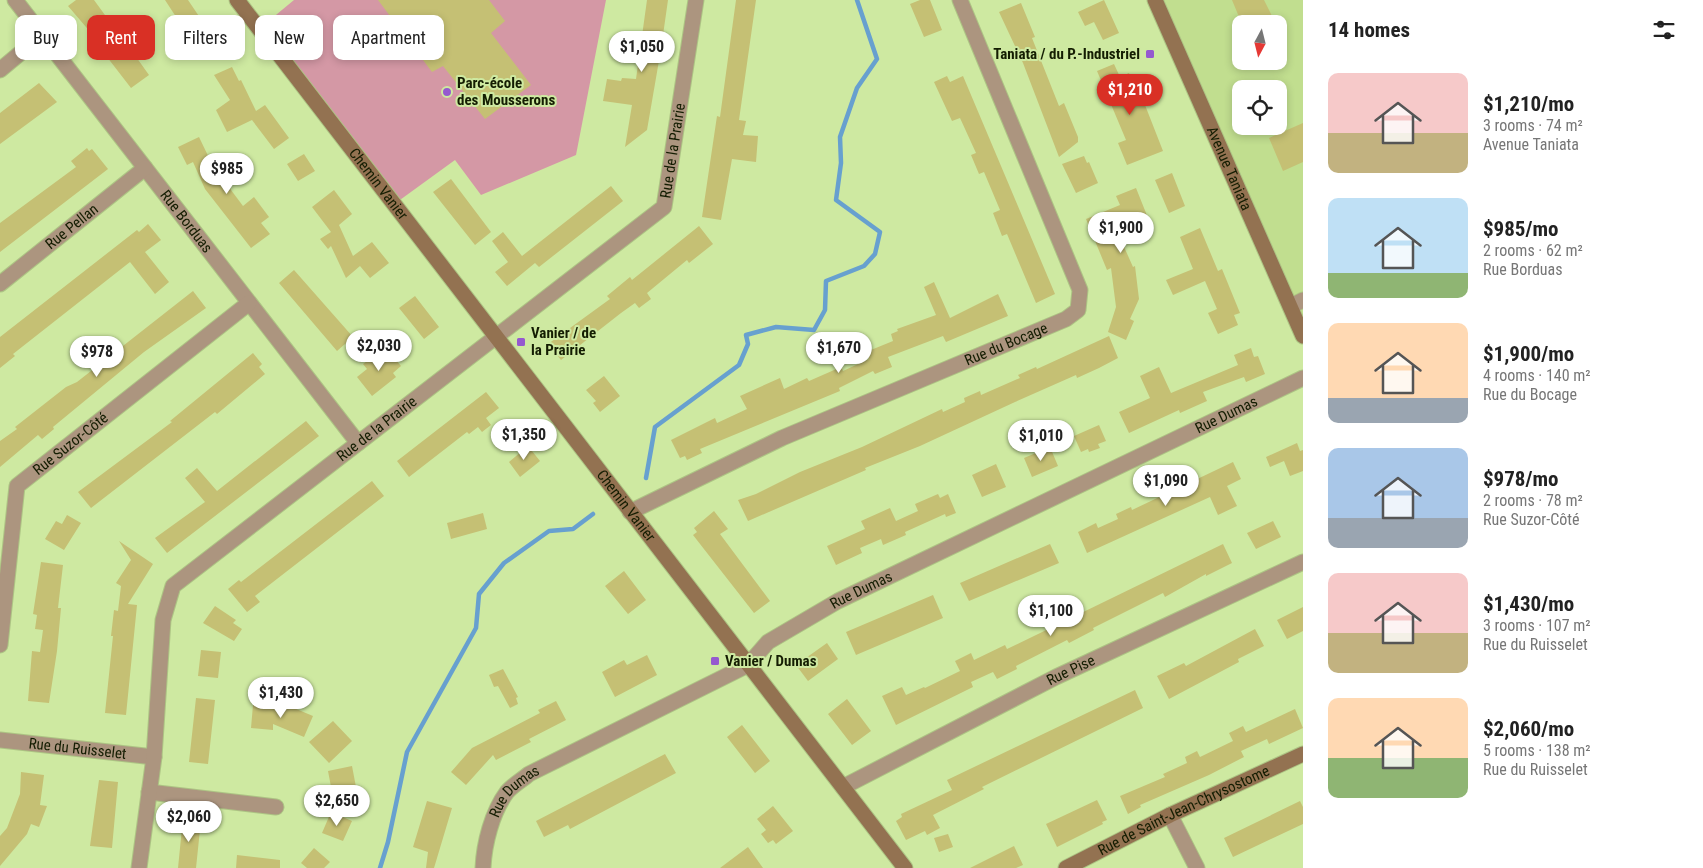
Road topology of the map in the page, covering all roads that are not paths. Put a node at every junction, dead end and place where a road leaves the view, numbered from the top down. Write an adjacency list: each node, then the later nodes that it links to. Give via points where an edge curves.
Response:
1 (14, 0): 6 (street, Rue Borduas)
2 (236, 0): 15 (street, Chemin Vanier)
3 (696, 0): 15 (street, Rue de la Prairie, via 664,207)
4 (960, 0): 18 (street, Rue du Bocage, via 1080,290 1078,310 1066,319 782,438)
5 (1155, 0): 13 (street, Avenue Taniata)
6 (26, 15)
7 (15, 58): 9 (street)
8 (61, 60): 10 (street, Rue Borduas)
9 (0, 70)
10 (145, 168): 11 (street, Rue Pellan); 12 (street, Rue Borduas)
11 (0, 284)
12 (249, 303): 17 (street, Rue Borduas); 20 (street, Rue Suzor-Côté, via 17,486)
13 (1297, 303): 14 (street, Avenue Taniata)
14 (1303, 336)
15 (495, 337): 17 (street, Rue de la Prairie); 18 (street, Chemin Vanier)
16 (1303, 378): 21 (street, Rue Dumas, via 838,600 768,642)
17 (358, 443): 24 (street, Rue de la Prairie, via 174,586 163,620)
18 (630, 512): 21 (street, Chemin Vanier)
19 (1303, 562): 25 (street, Rue Pise, via 1056,677)
20 (0, 645)
21 (748, 665): 25 (street, Chemin Vanier); 30 (street, Rue Dumas, via 529,774 508,792 494,818)
22 (0, 740): 24 (street, Rue du Ruisselet)
23 (1303, 754): 28 (street, Rue de Saint-Jean-Chrysostome)
24 (154, 757): 26 (street, Rue de la Prairie)
25 (842, 787): 31 (street, Chemin Vanier)
26 (149, 792): 27 (street); 29 (street, Rue de la Prairie)
27 (276, 807)
28 (1170, 815): 32 (street, Rue de Saint-Jean-Chrysostome); 33 (street)
29 (139, 868)
30 (482, 868)
31 (905, 868)
32 (1066, 868)
33 (1197, 868)

